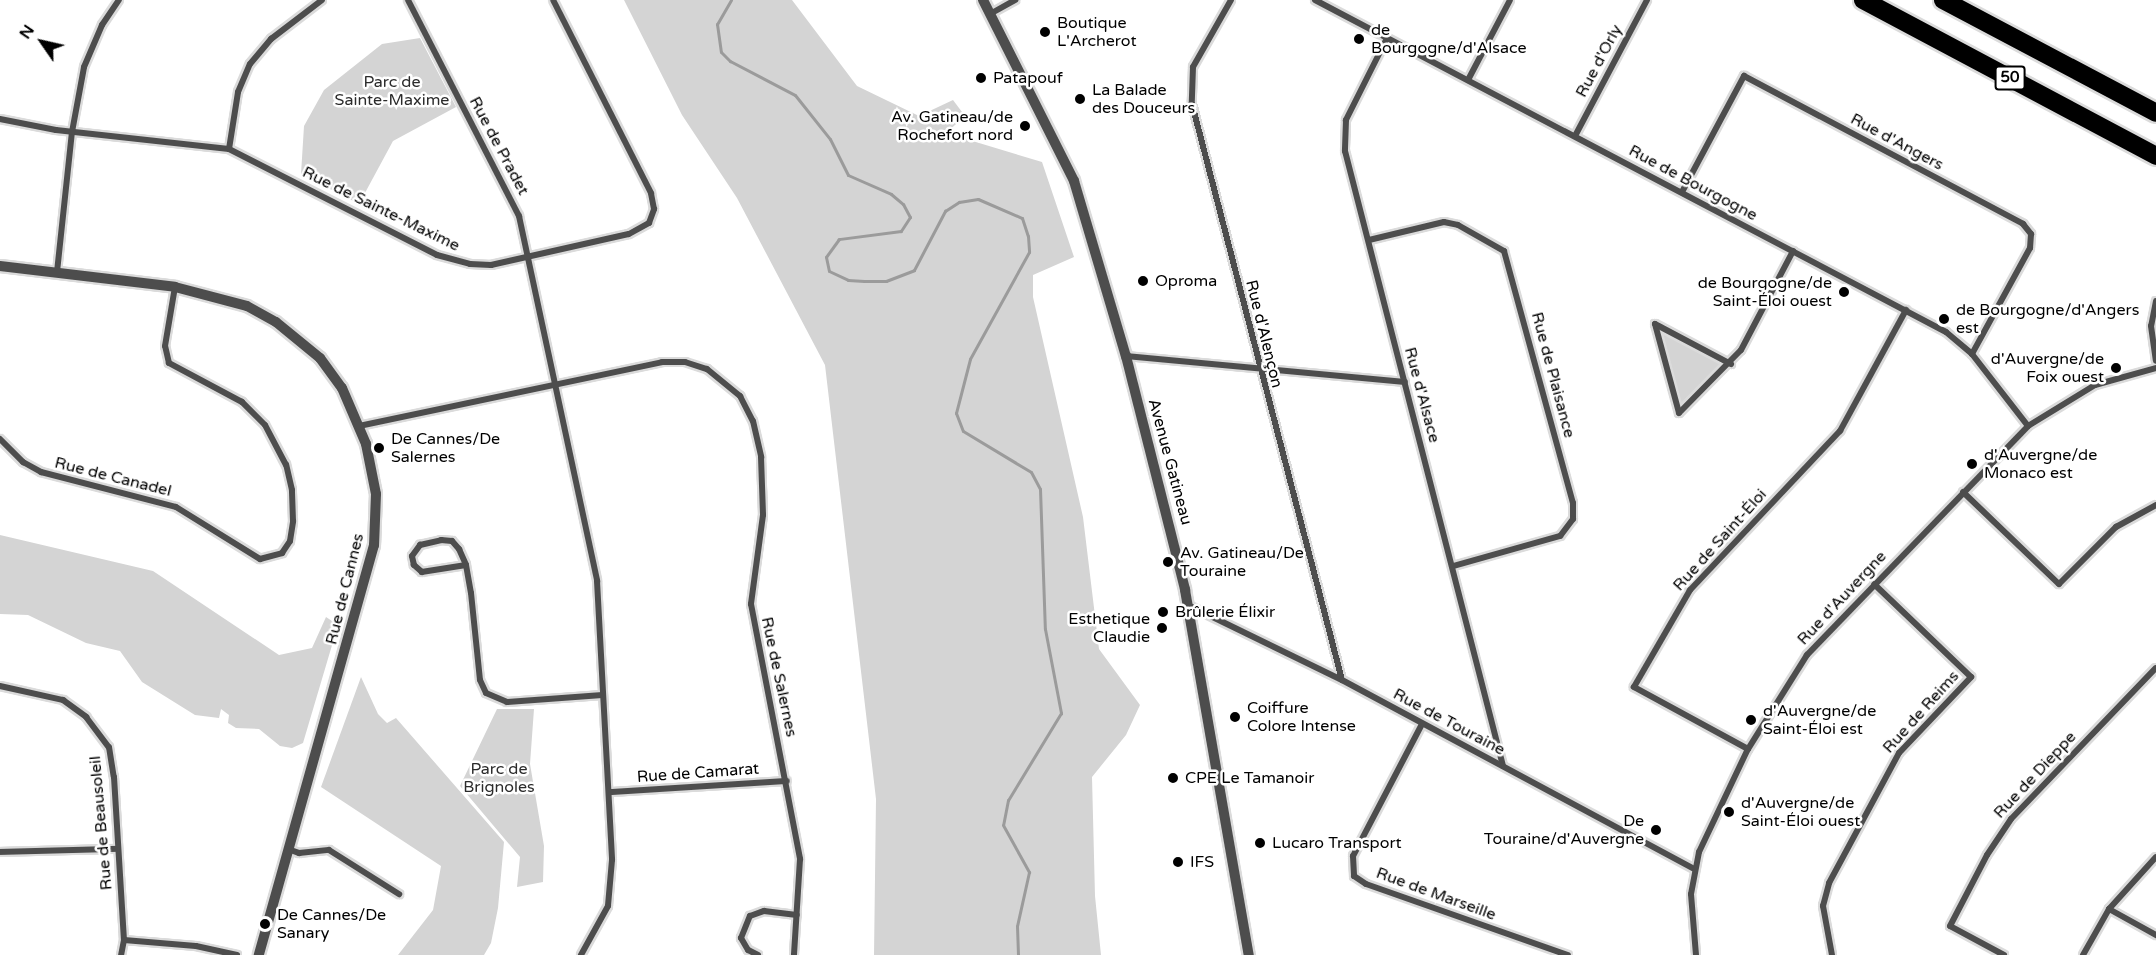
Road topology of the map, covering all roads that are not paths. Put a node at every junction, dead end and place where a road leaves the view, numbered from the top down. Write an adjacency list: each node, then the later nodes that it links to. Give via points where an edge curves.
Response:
1 (119, 0): 18 (street, via 89,52)
2 (321, 0): 20 (street, via 271,39 250,64 238,92)
3 (408, 0): 25 (street, Rue de Pradet, via 510,192)
4 (553, 0): 25 (street, Rue de Sainte-Maxime, via 651,193 654,208 649,223 629,234)
5 (983, 0): 13 (street, Avenue Gatineau)
6 (1015, 0): 13 (street)
7 (1230, 0): 36 (street, Rue d'Alençon, via 1193,67 1190,92)
8 (1315, 0): 14 (street, Rue de Bourgogne)
9 (1510, 0): 15 (street)
10 (1647, 0): 19 (street, Rue d'Orly)
11 (1863, 0): 21 (highway, 50)
12 (1943, 0): 16 (highway, 50)
13 (990, 14): 32 (street, Avenue Gatineau, via 1074,181)
14 (1387, 38): 15 (street, Rue de Bourgogne); 23 (street, Rue d'Alsace, via 1350,110 1343,139)
15 (1468, 80): 19 (street, Rue de Bourgogne)
16 (2156, 113)
17 (0, 119): 18 (street, Rue de Sainte-Maxime)
18 (72, 132): 20 (street, Rue de Sainte-Maxime); 27 (street)
19 (1575, 136): 22 (street, Rue de Bourgogne)
20 (229, 149): 25 (street, Rue de Sainte-Maxime, via 444,257 480,265)
21 (2156, 156)
22 (1682, 192): 24 (street, Rue de Bourgogne); 31 (street, Rue d'Angers, via 1744,76 2023,224 2031,234 2030,248)
23 (1369, 240): 37 (street, Rue d'Alsace); 45 (street, Rue de Plaisance, via 1444,222 1458,225 1504,251 1573,503 1573,519 1560,536)
24 (1793, 251): 30 (street, Rue de Bourgogne); 34 (street)
25 (527, 257): 38 (street, Rue de Pradet)
26 (0, 266): 27 (street, Rue de Cannes)
27 (57, 272): 28 (street, Rue de Cannes)
28 (176, 287): 39 (street, Rue de Cannes, via 247,306 291,333 331,371); 41 (street, Rue de Canadel, via 165,346 170,363 217,385 249,408 265,425 286,465 293,521 290,541 282,553 260,559 176,507 41,472 23,462)
29 (2156, 301): 33 (street, via 2151,326)
30 (1906, 310): 31 (street, Rue de Bourgogne, via 1946,332); 53 (street, Rue de Saint-Éloi, via 1840,431 1690,590 1634,687)
31 (1972, 354): 40 (street, Rue de Bourgogne)
32 (1126, 356): 36 (street); 47 (street, Avenue Gatineau)
33 (2156, 361)
34 (1731, 364): 34 (street, via 1679,412 1655,324 1665,329)
35 (2156, 368): 40 (street, Rue d'Auvergne, via 2095,386)
36 (1259, 371): 37 (street); 49 (street, Rue d'Alençon)
37 (1405, 382): 45 (street, Rue d'Alsace)
38 (553, 385): 39 (street, Rue de Salernes); 51 (street, via 600,601); 55 (street, Rue de Salernes, via 652,363 685,362 720,377 747,407 763,473 752,616)
39 (359, 426): 58 (street, Rue de Cannes, via 374,477 374,545)
40 (2028, 426): 42 (street, Rue d'Auvergne)
41 (0, 439)
42 (1963, 492): 43 (street, via 2059,584 2116,527); 46 (street, Rue d'Auvergne)
43 (2156, 505)
44 (466, 565): 44 (street, via 456,544 446,540 420,545 412,556 414,565 422,572); 51 (street, via 480,680 486,693 507,702)
45 (1453, 566): 54 (street, Rue d'Alsace)
46 (1874, 584): 53 (street, Rue d'Auvergne, via 1797,668); 76 (street, Rue de Reims, via 1971,677 1899,753 1829,883 1823,906)
47 (1188, 605): 49 (street, Rue de Touraine); 73 (street, Avenue Gatineau)
48 (2156, 668): 77 (street, Rue de Dieppe, via 2011,819 1982,865 1950,926)
49 (1342, 681): 52 (street, Rue de Touraine)
50 (0, 686): 57 (street, Rue de Beausoleil, via 63,700 103,735 114,777)
51 (603, 695): 56 (street)
52 (1422, 724): 54 (street, Rue de Touraine); 74 (street, Rue de Marseille, via 1353,856 1354,876 1366,884)
53 (1748, 748): 61 (street, Rue d'Auvergne)
54 (1503, 766): 61 (street, Rue de Touraine)
55 (787, 781): 56 (street, Rue de Camarat); 64 (street, Rue de Salernes, via 800,859)
56 (610, 792): 70 (street, via 610,896 599,928)
57 (117, 849): 59 (street); 66 (street, Rue de Beausoleil)
58 (288, 849): 62 (street, via 298,853 329,850); 69 (street, Rue de Cannes)
59 (0, 852)
60 (2156, 857): 63 (street)
61 (1694, 869): 75 (street, Rue d'Auvergne, via 1691,910)
62 (399, 894)
63 (2109, 909): 65 (street); 78 (street)
64 (796, 915): 71 (street, via 764,911 750,916 741,938 748,950); 72 (street, Rue de Salernes)
65 (2156, 935)
66 (124, 940): 67 (street, Rue de Beausoleil); 68 (street, via 196,946)
67 (121, 955)
68 (237, 955)
69 (259, 955)
70 (581, 955)
71 (759, 955)
72 (794, 955)
73 (1249, 955)
74 (1568, 955)
75 (1696, 955)
76 (1832, 955)
77 (2004, 955)
78 (2083, 955)

